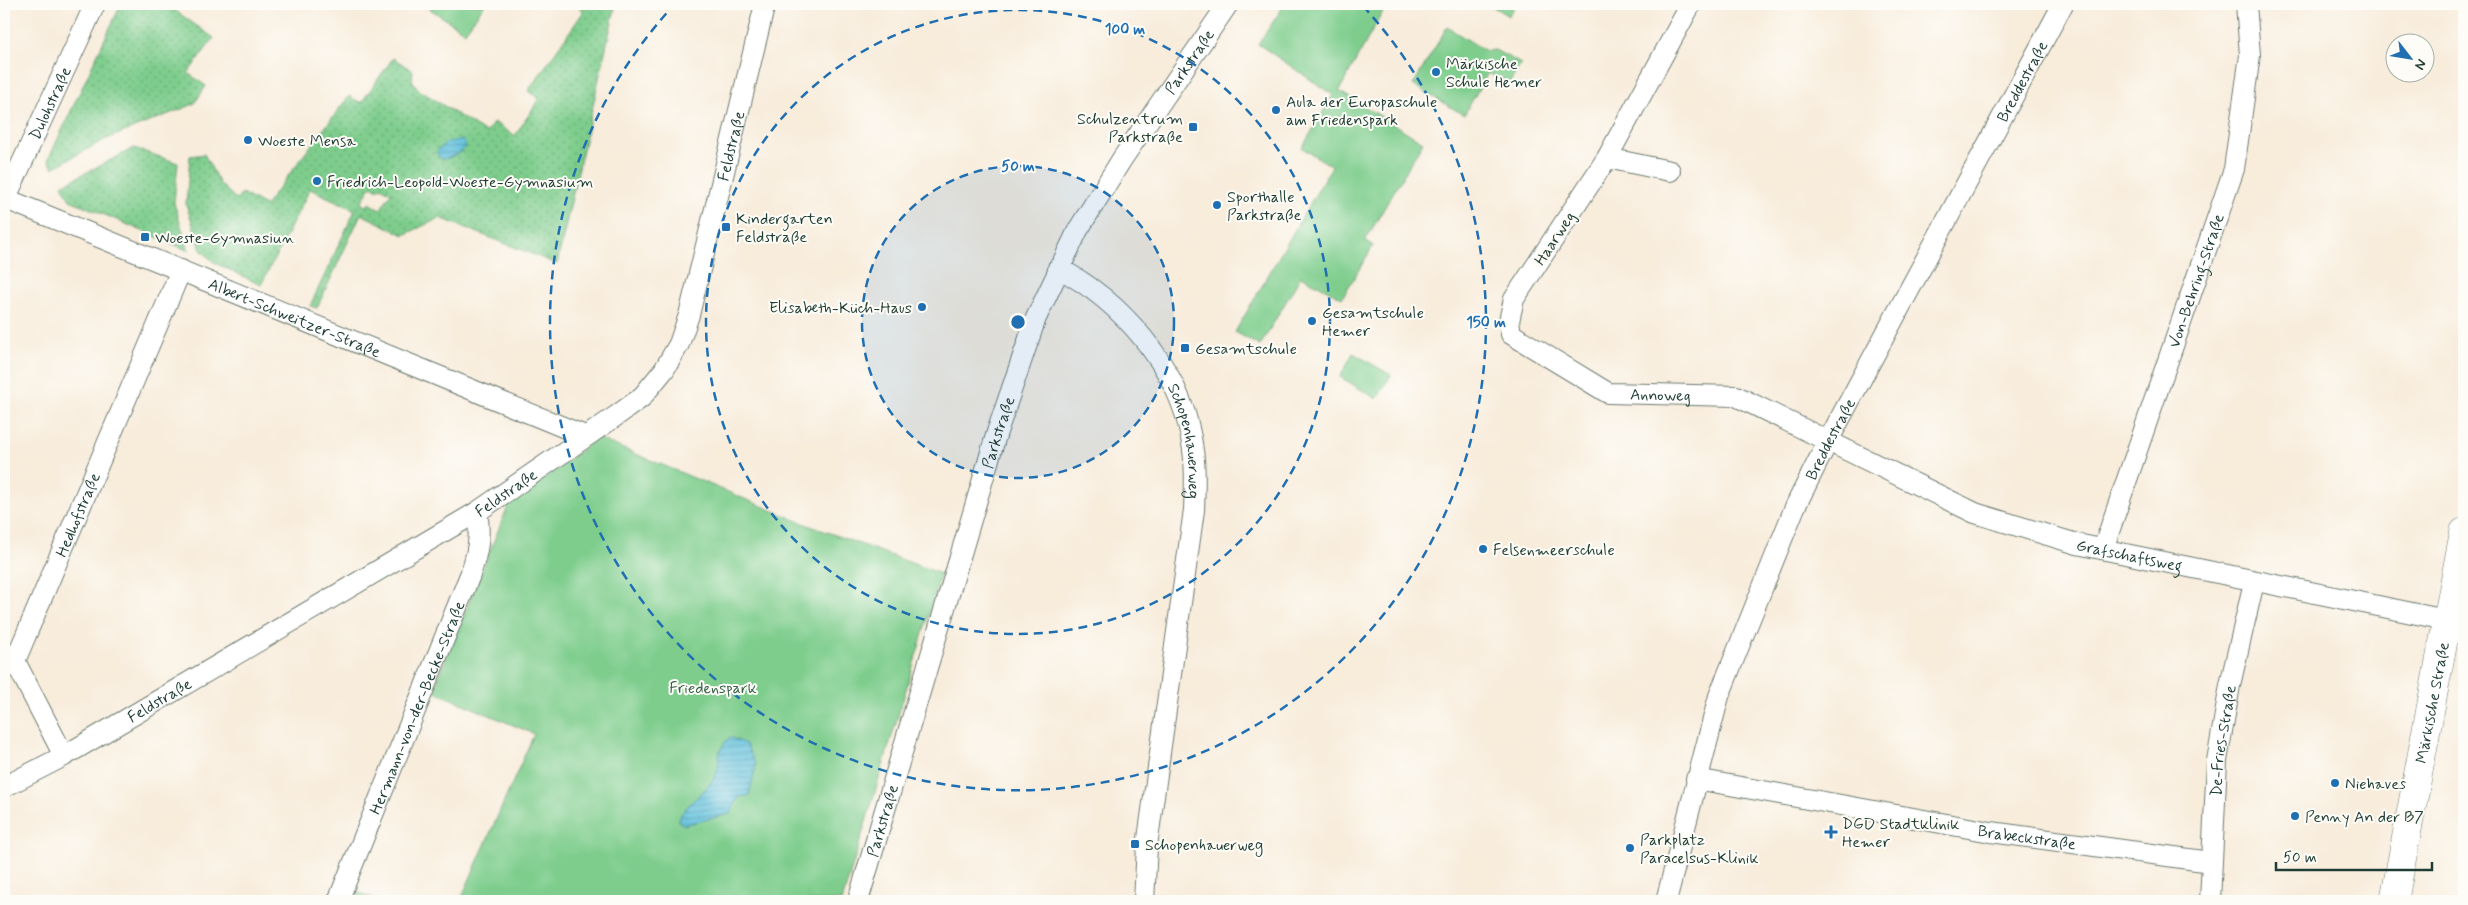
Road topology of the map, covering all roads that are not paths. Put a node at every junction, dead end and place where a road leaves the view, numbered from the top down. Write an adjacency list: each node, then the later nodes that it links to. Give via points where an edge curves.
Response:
1 (95, 4): 9 (street, Dulohstraße)
2 (765, 4): 13 (street, Feldstraße, via 689,315 679,344 664,370 641,398)
3 (1228, 4): 10 (street, Parkstraße, via 1122,160)
4 (1691, 4): 7 (street, Haarweg)
5 (2063, 4): 14 (street, Breddestraße)
6 (2246, 4): 17 (street, Von-Behring-Straße, via 2250,55 2234,169)
7 (1607, 158): 8 (street); 12 (street, Haarweg, via 1514,299)
8 (1670, 171)
9 (5, 200): 11 (street, Albert-Schweitzer-Straße)
10 (1058, 268): 25 (street, Parkstraße, via 1036,318 997,432); 26 (street, Schopenhauerweg, via 1095,291 1138,330 1163,367 1182,407 1191,436 1196,473 1194,510 1147,846)
11 (181, 270): 13 (street, Albert-Schweitzer-Straße); 20 (street, Hedhofstraße, via 15,661)
12 (1509, 321): 14 (street, Annoweg, via 1511,334 1608,392 1736,396)
13 (585, 436): 15 (street, Feldstraße)
14 (1828, 441): 17 (street, Grafschaftsweg, via 1974,513); 21 (street, Breddestraße, via 1795,507 1720,696)
15 (477, 512): 20 (street, Feldstraße); 24 (street, Hermann-von-der-Becke-Straße, via 480,530 478,550 470,574)
16 (2464, 532): 19 (main road, Märkische Straße)
17 (2103, 549): 18 (street, Grafschaftsweg)
18 (2254, 582): 19 (street, Grafschaftsweg); 23 (street, De-Fries-Straße, via 2230,685 2217,761)
19 (2446, 620): 29 (main road, Märkische Straße)
20 (64, 756): 22 (street, Feldstraße)
21 (1696, 779): 23 (street, Brabeckstraße, via 1991,832); 27 (street, Breddestraße)
22 (4, 787)
23 (2211, 862): 28 (street, De-Fries-Straße)
24 (338, 901)
25 (858, 901)
26 (1144, 901)
27 (1666, 901)
28 (2210, 901)
29 (2394, 901)

